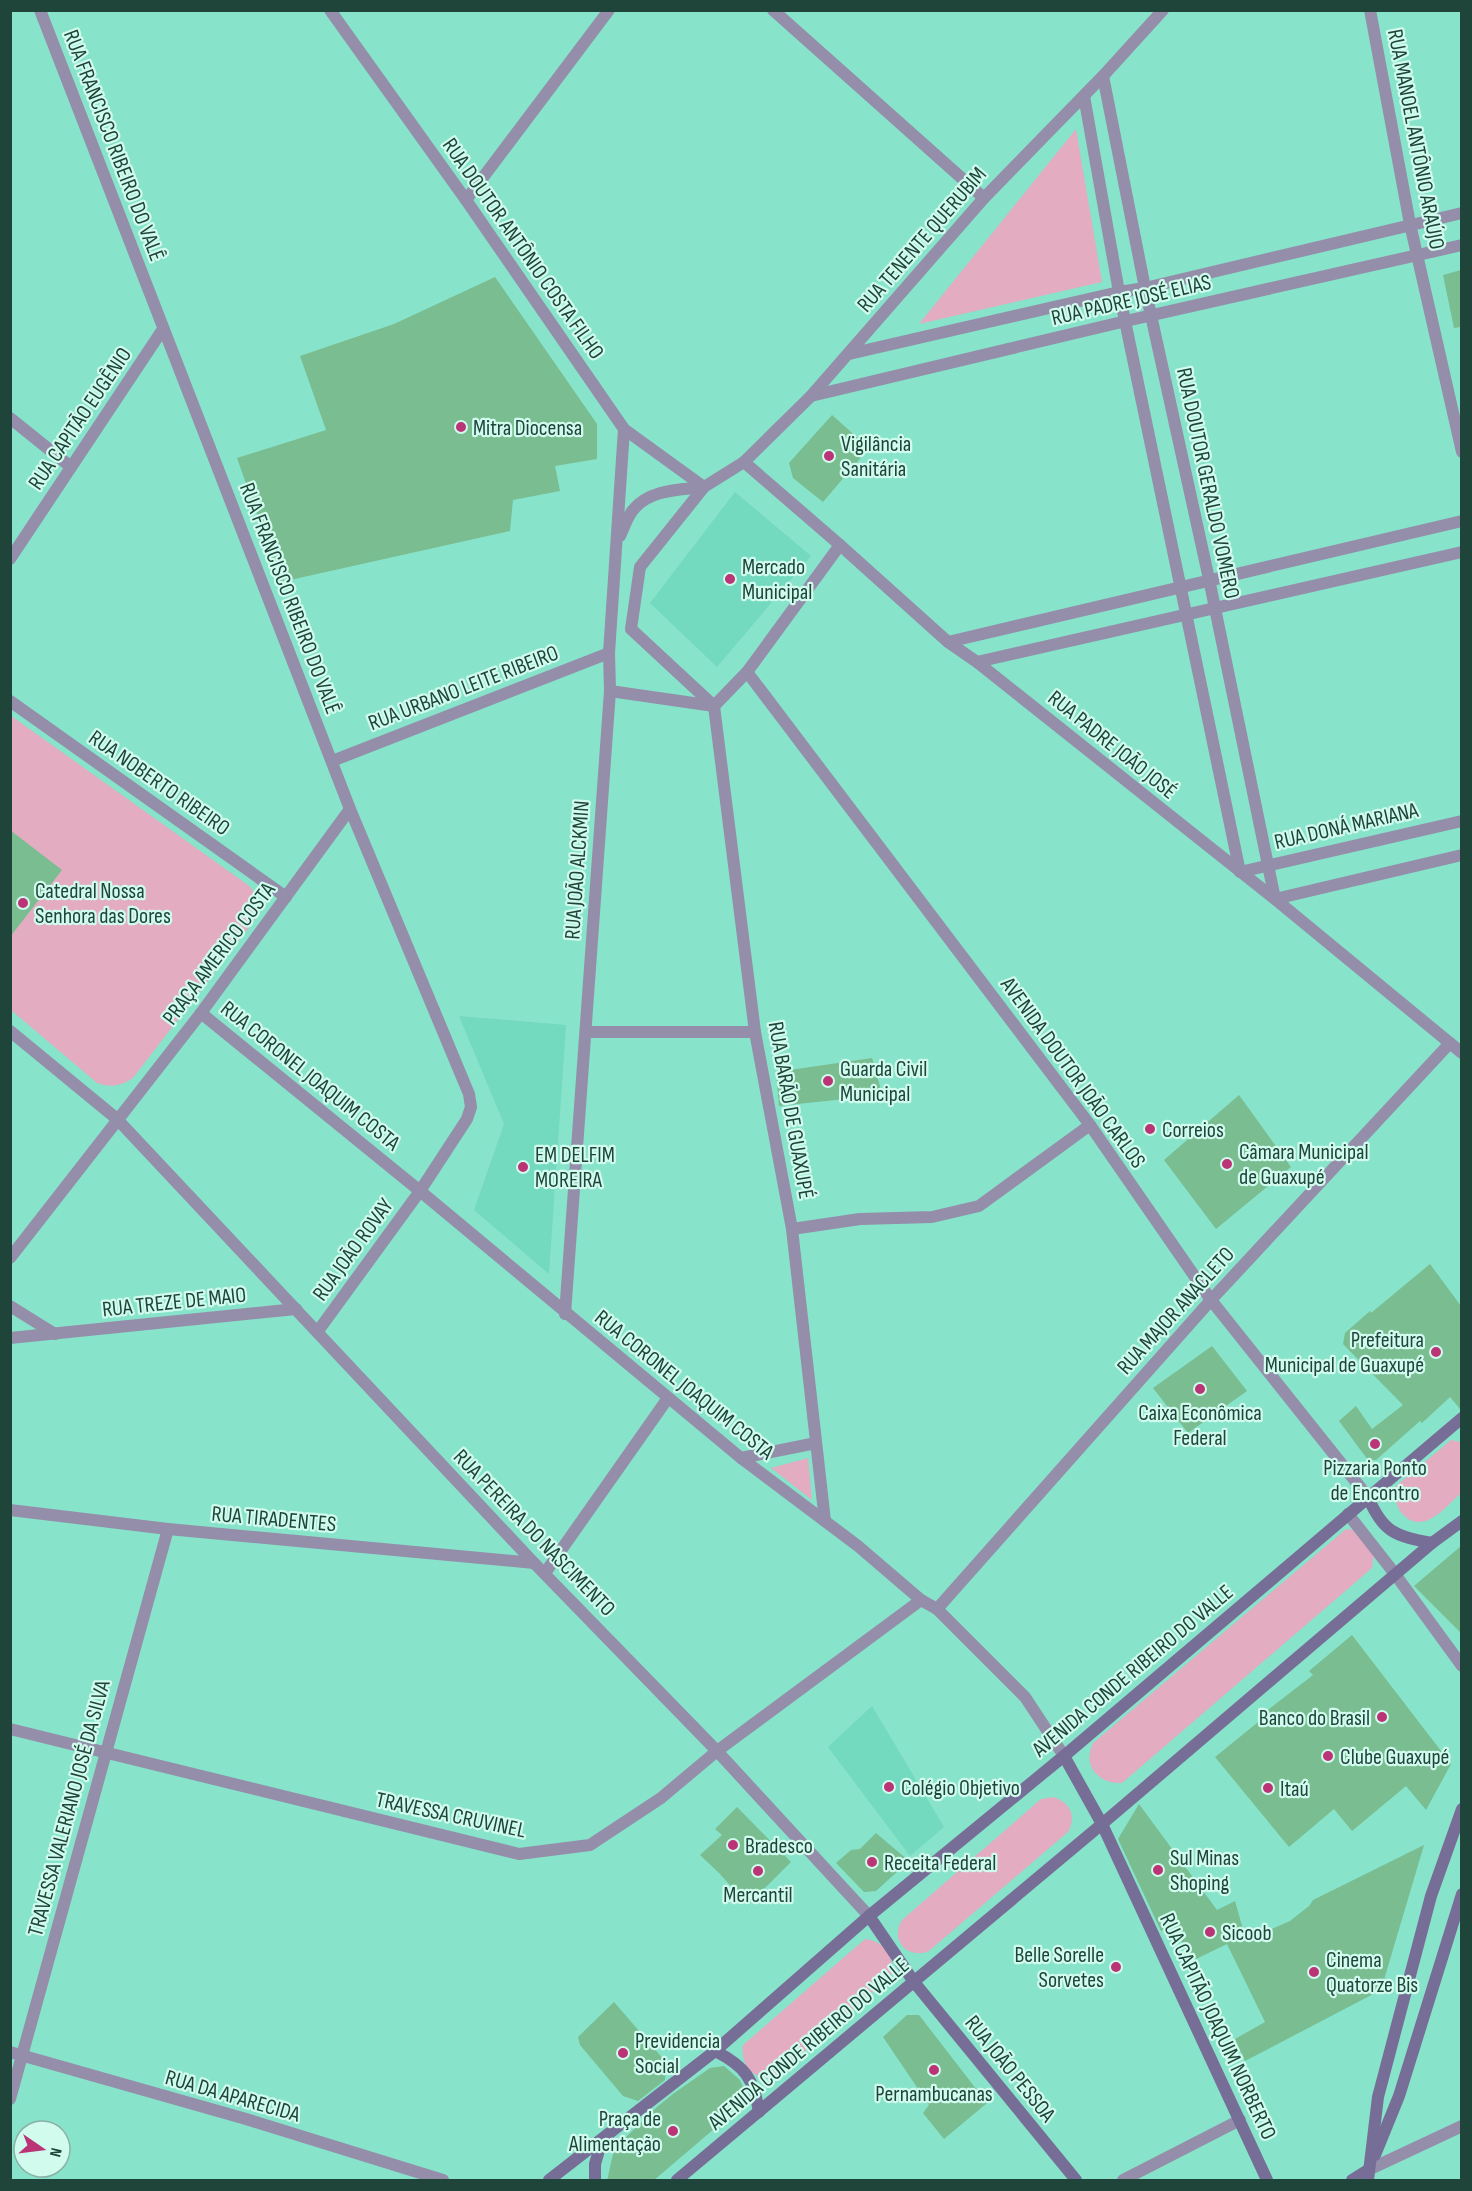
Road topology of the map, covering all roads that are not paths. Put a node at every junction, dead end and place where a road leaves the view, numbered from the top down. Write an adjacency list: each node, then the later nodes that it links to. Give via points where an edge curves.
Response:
1 (40, 10): 19 (street, RUA FRANCISCO RIBEIRO DO VALÊ)
2 (330, 10): 10 (street, RUA DOUTOR ANTÔNIO COSTA FILHO)
3 (609, 10): 10 (street)
4 (773, 10): 9 (street)
5 (1163, 10): 7 (street, RUA TENENTE QUERUBIM)
6 (1370, 10): 12 (street, RUA MANOEL ANTÔNIO ARAÚJO)
7 (1103, 76): 8 (street, RUA TENENTE QUERUBIM); 15 (street, RUA DOUTOR GERALDO VOMERO)
8 (1084, 96): 9 (street, RUA TENENTE QUERUBIM); 16 (street)
9 (984, 198): 20 (street, RUA TENENTE QUERUBIM)
10 (466, 200): 23 (street, RUA DOUTOR ANTÔNIO COSTA FILHO)
11 (1461, 213): 12 (street, RUA PADRE JOSÉ ELIAS)
12 (1410, 224): 14 (street, RUA MANOEL ANTÔNIO ARAÚJO); 15 (street, RUA PADRE JOSÉ ELIAS)
13 (1461, 245): 14 (street, RUA PADRE JOSÉ ELIAS)
14 (1418, 254): 17 (street, RUA PADRE JOSÉ ELIAS); 24 (street, RUA MANOEL ANTÔNIO ARAÚJO)
15 (1145, 288): 16 (street, RUA PADRE JOSÉ ELIAS); 17 (street, RUA DOUTOR GERALDO VOMERO)
16 (1119, 292): 18 (street); 20 (street, RUA PADRE JOSÉ ELIAS)
17 (1151, 315): 18 (street, RUA PADRE JOSÉ ELIAS); 33 (street, RUA DOUTOR GERALDO VOMERO)
18 (1126, 321): 21 (street, RUA PADRE JOSÉ ELIAS); 34 (street)
19 (163, 329): 26 (street, RUA CAPITÃO EUGÊNIO); 44 (street, RUA FRANCISCO RIBEIRO DO VALÊ)
20 (849, 354): 21 (street, RUA TENENTE QUERUBIM)
21 (811, 396): 25 (street, RUA TENENTE QUERUBIM)
22 (10, 418): 26 (street)
23 (624, 429): 27 (street, RUA DOUTOR ANTÔNIO COSTA FILHO); 29 (street, RUA JOÃO ALCKMIN)
24 (1461, 453)
25 (744, 462): 27 (street, RUA TENENTE QUERUBIM); 30 (street, RUA PADRE JOÃO JOSÉ)
26 (71, 467): 32 (street, RUA CAPITÃO EUGÊNIO)
27 (704, 487): 29 (street, via 647,497 632,511); 43 (street, via 640,567 631,629)
28 (1461, 521): 33 (street)
29 (617, 542): 38 (street, RUA JOÃO ALCKMIN)
30 (840, 545): 37 (street, RUA PADRE JOÃO JOSÉ); 40 (street)
31 (1461, 552): 35 (street)
32 (10, 559)
33 (1209, 579): 34 (street); 35 (street, RUA DOUTOR GERALDO VOMERO)
34 (1181, 586): 36 (street); 37 (street)
35 (1214, 609): 36 (street); 48 (street, RUA DOUTOR GERALDO VOMERO)
36 (1188, 614): 39 (street); 49 (street)
37 (948, 642): 39 (street, RUA PADRE JOÃO JOSÉ)
38 (609, 653): 41 (street, RUA JOÃO ALCKMIN); 44 (street, RUA URBANO LEITE RIBEIRO)
39 (977, 662): 49 (street, RUA PADRE JOÃO JOSÉ)
40 (747, 672): 43 (street); 59 (street, AVENIDA DOUTOR JOÃO CARLOS)
41 (610, 691): 43 (street); 54 (street, RUA JOÃO ALCKMIN)
42 (10, 701): 50 (street, RUA NOBERTO RIBEIRO)
43 (714, 706): 55 (street, RUA BARÃO DE GUAXUPÉ)
44 (332, 761): 45 (street, RUA FRANCISCO RIBEIRO DO VALÊ)
45 (350, 809): 50 (street, PRAÇA AMERICO COSTA); 60 (street, RUA FRANCISCO RIBEIRO DO VALÊ, via 470,1094 467,1119)
46 (1461, 820): 48 (street, RUA DONÁ MARIANA)
47 (1461, 855): 51 (street)
48 (1267, 865): 49 (street, RUA DONÁ MARIANA); 51 (street, RUA DOUTOR GERALDO VOMERO)
49 (1240, 872): 51 (street, RUA PADRE JOÃO JOSÉ)
50 (286, 897): 52 (street, PRAÇA AMERICO COSTA)
51 (1275, 899): 56 (street, RUA PADRE JOÃO JOSÉ)
52 (201, 1013): 58 (street, PRAÇA AMERICO COSTA); 60 (street, RUA CORONEL JOAQUIM COSTA)
53 (10, 1031): 58 (street, RUA PEREIRA DO NASCIMENTO)
54 (586, 1032): 55 (street); 66 (street, RUA JOÃO ALCKMIN)
55 (755, 1032): 61 (street, RUA BARÃO DE GUAXUPÉ)
56 (1450, 1043): 57 (street, RUA PADRE JOÃO JOSÉ); 63 (street, RUA MAJOR ANACLETO)
57 (1461, 1053)
58 (117, 1119): 62 (street, PRAÇA AMERICO COSTA); 65 (street, RUA PEREIRA DO NASCIMENTO)
59 (1090, 1125): 61 (street, via 979,1206 932,1217 860,1219); 63 (street, AVENIDA DOUTOR JOÃO CARLOS)
60 (420, 1191): 66 (street, RUA CORONEL JOAQUIM COSTA); 67 (street, RUA JOÃO ROVAY)
61 (792, 1229): 72 (street, RUA BARÃO DE GUAXUPÉ)
62 (10, 1258)
63 (1211, 1300): 74 (street, AVENIDA DOUTOR JOÃO CARLOS); 85 (street, RUA MAJOR ANACLETO)
64 (10, 1306): 68 (street)
65 (296, 1309): 67 (street, RUA PEREIRA DO NASCIMENTO); 68 (street, RUA TREZE DE MAIO)
66 (565, 1314): 70 (street, RUA CORONEL JOAQUIM COSTA)
67 (318, 1331): 81 (street, RUA PEREIRA DO NASCIMENTO)
68 (55, 1334): 69 (street, RUA TREZE DE MAIO)
69 (10, 1338)
70 (668, 1398): 73 (street, RUA CORONEL JOAQUIM COSTA); 82 (street)
71 (1461, 1418): 74 (main road, AVENIDA CONDE RIBEIRO DO VALLE)
72 (816, 1443): 73 (street); 77 (street, RUA BARÃO DE GUAXUPÉ)
73 (741, 1458): 77 (street, RUA CORONEL JOAQUIM COSTA)
74 (1368, 1497): 76 (main road, AVENIDA CONDE RIBEIRO DO VALLE); 80 (main road, via 1385,1526 1402,1537)
75 (10, 1510): 79 (street, RUA TIRADENTES)
76 (1348, 1514): 83 (street); 90 (main road, AVENIDA CONDE RIBEIRO DO VALLE)
77 (825, 1521): 84 (street, RUA CORONEL JOAQUIM COSTA)
78 (1461, 1521): 80 (main road, AVENIDA CONDE RIBEIRO DO VALLE)
79 (168, 1529): 81 (street, RUA TIRADENTES); 89 (street, TRAVESSA VALERIANO JOSÉ DA SILVA)
80 (1432, 1543): 83 (main road, AVENIDA CONDE RIBEIRO DO VALLE)
81 (534, 1563): 82 (street, RUA PEREIRA DO NASCIMENTO)
82 (545, 1573): 88 (street, RUA PEREIRA DO NASCIMENTO)
83 (1395, 1574): 86 (street); 92 (main road, AVENIDA CONDE RIBEIRO DO VALLE)
84 (921, 1600): 85 (street, RUA CORONEL JOAQUIM COSTA); 88 (street, TRAVESSA CRUVINEL)
85 (937, 1609): 90 (street, RUA CORONEL JOAQUIM COSTA, via 1025,1697)
86 (1461, 1666)
87 (10, 1729): 89 (street, TRAVESSA CRUVINEL)
88 (717, 1751): 89 (street, TRAVESSA CRUVINEL, via 661,1798 590,1845 519,1854); 94 (street, RUA PEREIRA DO NASCIMENTO)
89 (105, 1752): 97 (street, TRAVESSA VALERIANO JOSÉ DA SILVA)
90 (1064, 1756): 92 (main road, RUA CORONEL JOAQUIM COSTA); 94 (main road, AVENIDA CONDE RIBEIRO DO VALLE)
91 (1461, 1809): 103 (main road, via 1431,1896 1378,2097)
92 (1102, 1824): 95 (main road, AVENIDA CONDE RIBEIRO DO VALLE); 100 (main road, RUA CAPITÃO JOAQUIM NORBERTO)
93 (1461, 1894): 103 (main road, via 1399,2096)
94 (869, 1916): 95 (main road, RUA PEREIRA DO NASCIMENTO); 96 (main road, AVENIDA CONDE RIBEIRO DO VALLE)
95 (914, 1982): 99 (main road, AVENIDA CONDE RIBEIRO DO VALLE); 108 (main road, RUA JOÃO PESSOA)
96 (715, 2051): 99 (main road, via 734,2060 750,2077); 102 (main road, AVENIDA CONDE RIBEIRO DO VALLE)
97 (16, 2054): 98 (street, TRAVESSA VALERIANO JOSÉ DA SILVA); 104 (street, RUA DA APARECIDA, via 246,2119)
98 (10, 2099)
99 (759, 2112): 107 (main road, AVENIDA CONDE RIBEIRO DO VALLE)
100 (1240, 2120): 109 (street); 110 (main road, RUA CAPITÃO JOAQUIM NORBERTO)
101 (1461, 2126): 103 (street)
102 (602, 2140): 105 (main road, AVENIDA CONDE RIBEIRO DO VALLE); 106 (main road)
103 (1368, 2175): 111 (main road)
104 (443, 2181)
105 (549, 2181)
106 (595, 2181)
107 (677, 2181)
108 (1076, 2181)
109 (1123, 2181)
110 (1268, 2181)
111 (1352, 2181)

